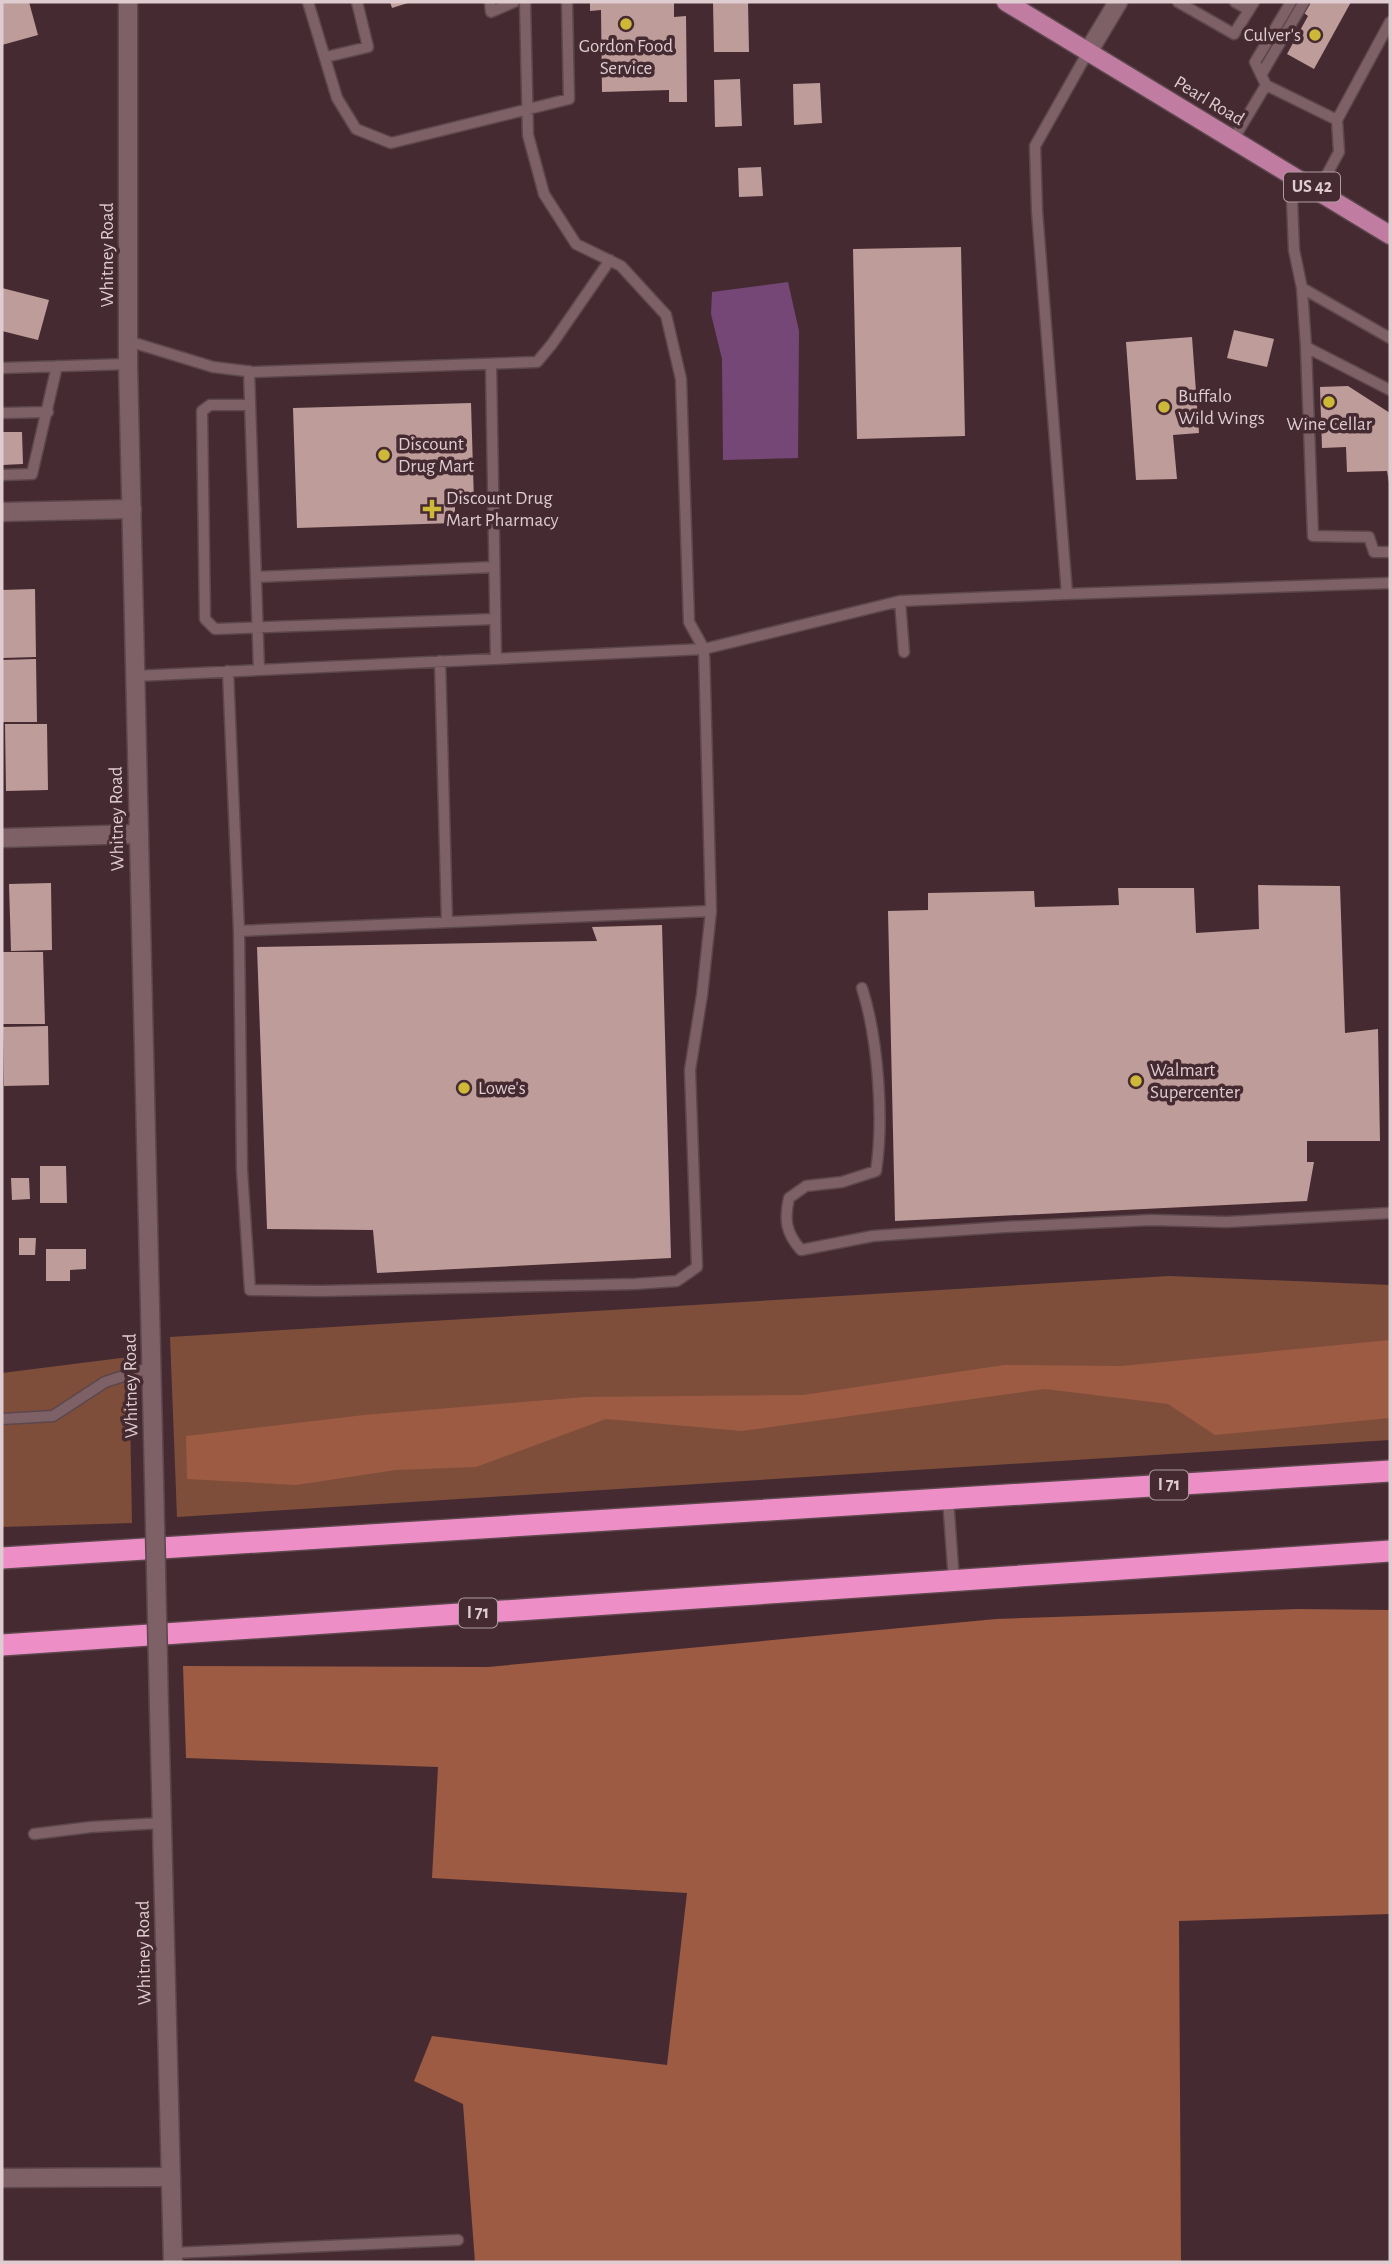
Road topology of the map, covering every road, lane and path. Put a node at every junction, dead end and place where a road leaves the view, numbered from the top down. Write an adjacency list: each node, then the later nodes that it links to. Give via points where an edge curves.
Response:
1 (128, 2): 28 (street, Whitney Road)
2 (308, 2): 17 (lane)
3 (357, 2): 17 (lane, via 368,47)
4 (490, 2): 5 (lane, via 491,12)
5 (514, 2)
6 (525, 2): 19 (lane)
7 (567, 2): 19 (lane, via 569,99)
8 (1006, 2): 16 (main road, Pearl Road / US 42)
9 (1118, 2): 16 (street)
10 (1178, 2): 14 (lane, via 1234,34)
11 (1235, 2): 14 (lane)
12 (1291, 2): 18 (lane, via 1255,62)
13 (1304, 2): 18 (lane)
14 (1251, 6)
15 (1390, 22): 20 (lane)
16 (1088, 52): 21 (main road, Pearl Road / US 42); 46 (lane, via 1035,146)
17 (326, 57): 19 (lane, via 337,98 356,129 391,143)
18 (1264, 80): 20 (lane); 21 (lane)
19 (528, 110): 25 (lane, via 528,135 544,194 576,244)
20 (1338, 120): 23 (lane, via 1339,152)
21 (1233, 140): 22 (main road, Pearl Road / US 42)
22 (1291, 175): 23 (main road, Pearl Road / US 42); 26 (lane, via 1294,250)
23 (1318, 191): 24 (main road, Pearl Road / US 42)
24 (1390, 235)
25 (610, 260): 31 (lane, via 537,362); 50 (lane, via 666,314 681,379 689,622)
26 (1302, 288): 27 (lane); 29 (lane)
27 (1390, 338)
28 (128, 341): 30 (street, Whitney Road); 34 (lane, via 213,367)
29 (1306, 347): 35 (lane); 42 (lane, via 1313,536 1370,537 1374,552)
30 (128, 364): 32 (lane); 40 (street, Whitney Road)
31 (491, 365): 34 (lane); 43 (lane)
32 (57, 366): 33 (lane); 37 (lane)
33 (2, 368)
34 (249, 371): 36 (lane)
35 (1390, 390)
36 (250, 405): 44 (lane); 49 (lane, via 209,405 202,411 205,619 215,629)
37 (48, 412): 38 (lane); 39 (lane, via 32,474)
38 (2, 414)
39 (2, 475)
40 (131, 509): 41 (street); 56 (street, Whitney Road)
41 (2, 512)
42 (1390, 552)
43 (494, 567): 44 (lane); 48 (lane)
44 (257, 577): 49 (lane)
45 (1390, 583): 46 (lane)
46 (1067, 594): 47 (lane)
47 (900, 601): 50 (lane); 51 (lane)
48 (495, 619): 49 (lane); 52 (lane)
49 (258, 629): 54 (lane)
50 (704, 649): 52 (lane); 59 (lane)
51 (904, 652)
52 (496, 659): 53 (lane)
53 (440, 661): 54 (lane); 60 (lane)
54 (259, 670): 55 (lane)
55 (228, 671): 56 (lane); 61 (lane)
56 (135, 676): 57 (street, Whitney Road)
57 (139, 834): 58 (street); 64 (street, Whitney Road)
58 (2, 838)
59 (711, 911): 60 (lane); 61 (lane, via 690,1070 697,1266 677,1281 594,1286 250,1290 242,1170)
60 (447, 922): 61 (lane)
61 (239, 931)
62 (862, 988): 63 (lane, via 872,1019 881,1142 876,1171 842,1182 806,1186 789,1198 785,1217 790,1237 800,1250 873,1236 1005,1227)
63 (1390, 1213)
64 (152, 1367): 65 (lane, via 105,1382 53,1416); 72 (street, Whitney Road, bridge)
65 (2, 1419)
66 (1390, 1471): 67 (highway, I 71)
67 (948, 1499): 69 (highway, I 71); 70 (lane)
68 (1390, 1551): 70 (highway, I 71)
69 (2, 1558)
70 (954, 1581): 71 (highway, I 71)
71 (2, 1645)
72 (162, 1823): 73 (lane); 74 (street, Whitney Road)
73 (34, 1834)
74 (171, 2177): 75 (street); 77 (street, Whitney Road)
75 (2, 2178)
76 (458, 2240): 77 (lane)
77 (173, 2258)

